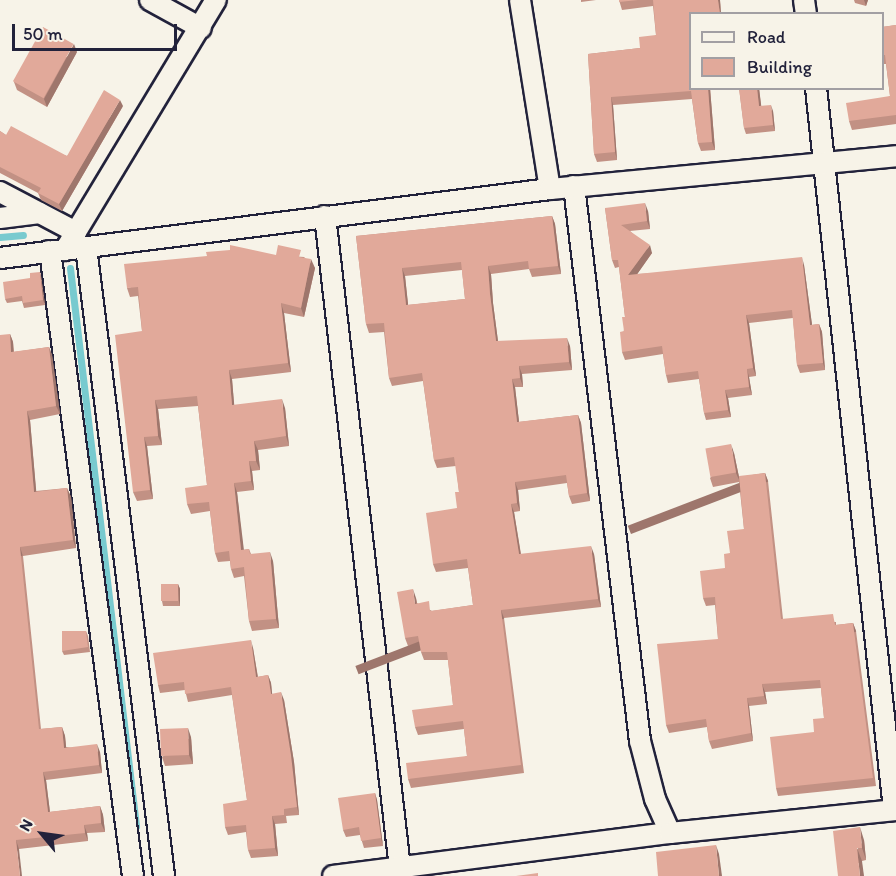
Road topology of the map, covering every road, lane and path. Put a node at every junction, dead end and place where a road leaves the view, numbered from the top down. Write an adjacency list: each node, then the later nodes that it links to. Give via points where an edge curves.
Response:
1 (150, 0): 4 (street)
2 (216, 0): 4 (street)
3 (520, 0): 9 (street)
4 (201, 28): 14 (street)
5 (816, 90): 7 (street)
6 (896, 156): 7 (street)
7 (825, 163): 8 (street); 17 (street)
8 (574, 186): 9 (street); 18 (street, via 640,741 655,799)
9 (550, 189): 12 (street)
10 (0, 192): 11 (street)
11 (40, 213): 13 (street); 14 (street)
12 (325, 216): 14 (street); 19 (street)
13 (0, 218)
14 (81, 239): 15 (street); 21 (street)
15 (57, 250): 16 (street); 20 (street)
16 (0, 258)
17 (895, 810): 18 (street)
18 (670, 833): 19 (street)
19 (400, 868): 22 (street)
20 (133, 876)
21 (164, 876)
22 (333, 876)

